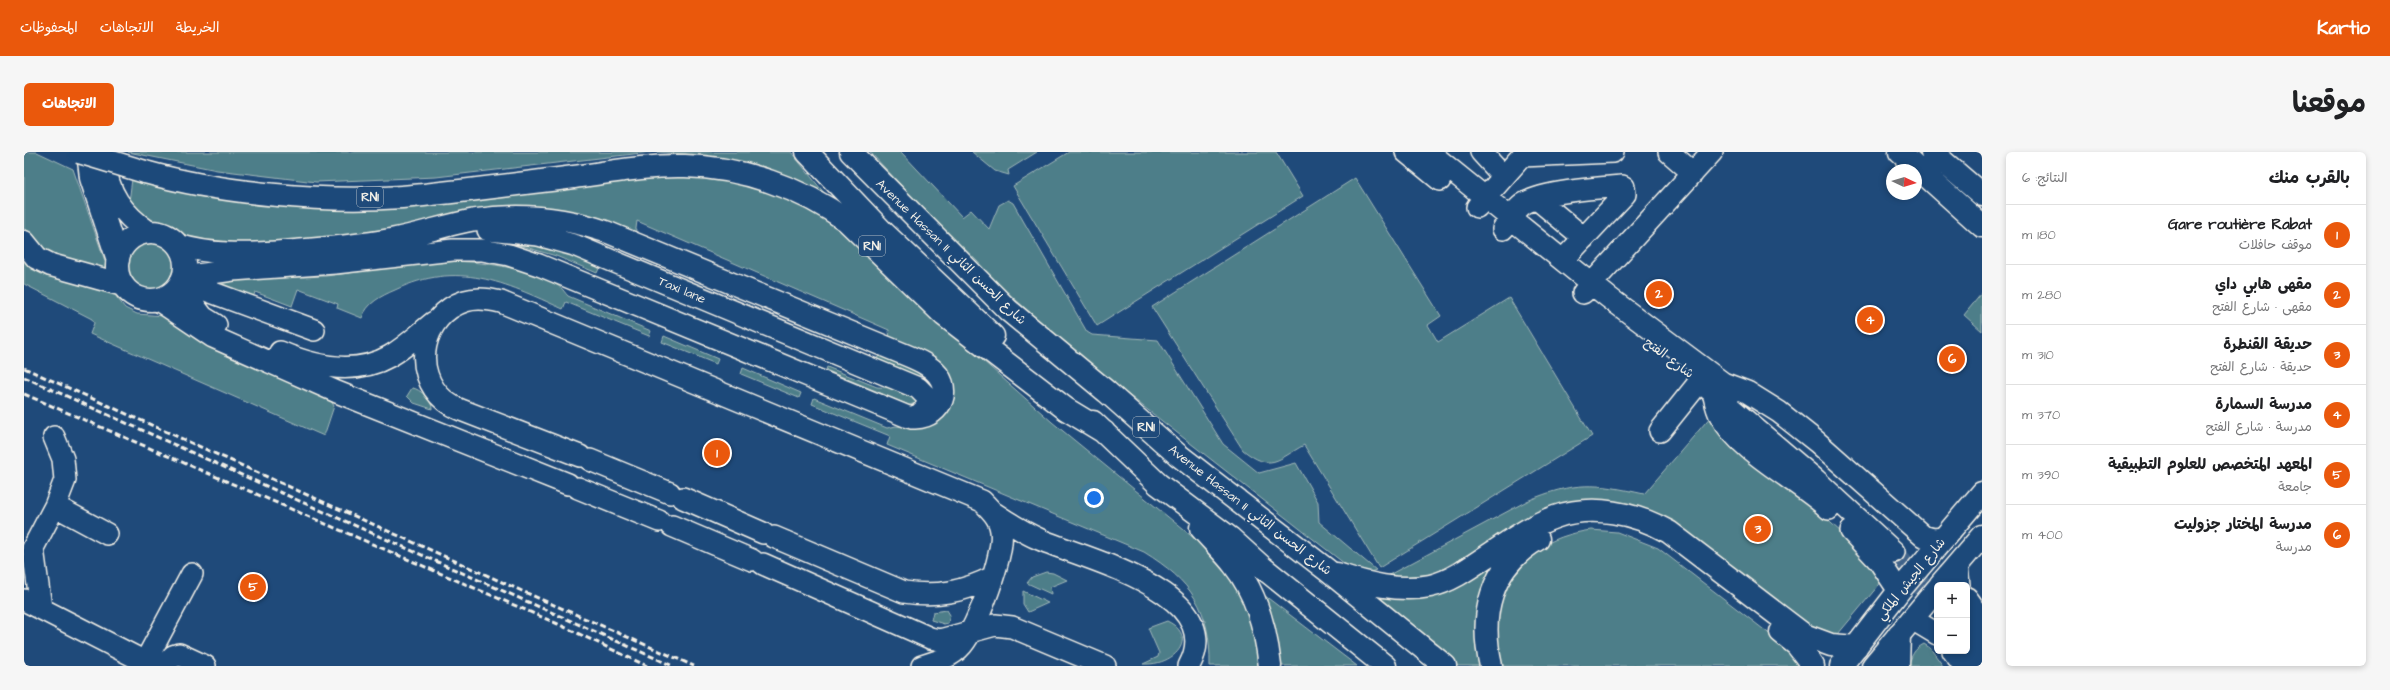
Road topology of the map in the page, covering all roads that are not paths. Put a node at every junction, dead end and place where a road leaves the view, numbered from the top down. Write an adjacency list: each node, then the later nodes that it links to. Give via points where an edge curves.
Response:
1 (79, 152): 39 (main road, RN1, bridge, via 145,172 211,186 265,193 343,198 424,195 654,167 686,166 739,174 799,192 834,211 944,315 1066,409)
2 (88, 152): 28 (main road, via 91,178)
3 (104, 152): 24 (main road, via 105,174 111,190 129,219)
4 (807, 152): 18 (main road, RN1)
5 (813, 152): 18 (main road)
6 (1406, 152): 21 (street, شارع الفتح)
7 (1429, 152): 21 (street, شارع الفتح)
8 (1481, 152): 17 (street)
9 (1613, 152): 15 (street)
10 (1669, 152): 16 (street)
11 (1712, 152): 16 (street)
12 (1900, 152): 23 (main road)
13 (1932, 152): 19 (main road)
14 (852, 153): 49 (main road, Avenue Hassan II شارع الحسن الثاني / RN1, via 1008,310 1177,454)
15 (1522, 154): 17 (street)
16 (1693, 174): 32 (street)
17 (1503, 176): 21 (street)
18 (839, 187): 39 (main road, RN1, via 968,314)
19 (1982, 194)
20 (1537, 199): 22 (street, via 1525,203); 25 (street); 25 (street, via 1582,190 1624,187 1625,194)
21 (1481, 203): 22 (street, شارع الفتح)
22 (1507, 223): 29 (street, شارع الفتح); 32 (street, شارع الفتح)
23 (1982, 226)
24 (148, 232): 27 (main road, via 164,234); 28 (main road, via 135,236 125,244)
25 (1584, 238): 29 (street)
26 (24, 242): 31 (main road, via 37,258 51,265)
27 (178, 245): 30 (main road, via 185,260); 30 (street, via 199,252 232,254 332,248 394,239 473,220 504,217 569,220 607,232 924,363 939,376 943,395 935,412 927,417 911,418 509,255 482,250 453,250 335,263 233,270)
28 (118, 260): 31 (main road, via 118,273)
29 (1563, 260): 32 (street, شارع الفتح)
30 (181, 281): 33 (main road, via 168,296); 35 (street); 36 (street)
31 (123, 285): 33 (main road, via 138,298)
32 (1588, 289): 37 (street, شارع الفتح)
33 (158, 300): 35 (street)
34 (436, 320): 35 (street, via 392,355 379,362 346,369 291,357 217,326); 44 (street, via 449,308 466,300 484,298 501,302 982,501); 52 (street, via 426,342 426,372 433,388 445,402 461,410 585,458 904,592 952,593)
35 (200, 322): 61 (street, via 213,336 337,392 665,523 930,638 940,640)
36 (314, 330)
37 (1712, 385): 38 (street); 47 (street, شارع الفتح, via 1747,392 1779,412 1817,442 1923,536 1933,539); 48 (street, via 1814,460); 54 (street, via 1719,415 1728,428 1744,444 1820,501 1867,545)
38 (1660, 431)
39 (1104, 432): 43 (main road, RN1)
40 (54, 437): 42 (street, via 63,459 65,480)
41 (1982, 493): 47 (main road, شارع الجيش الملكي)
42 (55, 506): 45 (street); 57 (street, via 33,548)
43 (1185, 506): 73 (main road, via 1234,565 1249,588 1258,606 1267,638); 74 (main road, RN1, via 1230,538)
44 (994, 513): 52 (street, via 1001,530 1002,545); 72 (street, via 1040,540 1150,583 1170,598 1181,607 1195,631 1195,650)
45 (107, 534)
46 (1982, 536): 51 (main road, شارع الجيش الملكي)
47 (1944, 538): 54 (main road, شارع الجيش الملكي)
48 (1898, 548)
49 (1327, 570): 64 (main road, via 1381,586 1432,586 1462,572 1529,529 1554,517 1574,512 1610,512 1646,521 1669,532 1804,635 1831,645); 75 (main road, Avenue Hassan II شارع الحسن الثاني / RN1)
50 (192, 574): 68 (street)
51 (1958, 575): 53 (main road, شارع الجيش الملكي)
52 (993, 577): 61 (street)
53 (1945, 582)
54 (1900, 591): 64 (main road, شارع الجيش الملكي)
55 (1934, 593): 59 (main road, شارع الجيش الملكي)
56 (1970, 602): 58 (street)
57 (33, 604): 68 (street)
58 (1982, 619)
59 (1905, 627): 62 (street); 79 (main road, شارع الجيش الملكي); 80 (main road)
60 (1970, 628): 63 (street)
61 (970, 633): 70 (street, via 954,653); 71 (street, via 995,625 1012,627)
62 (1934, 633)
63 (1982, 644)
64 (1856, 647): 78 (main road, شارع الجيش الملكي)
65 (1970, 647): 67 (street)
66 (1955, 654): 81 (street)
67 (1982, 663)
68 (154, 665): 69 (street, via 179,654)
69 (205, 666)
70 (922, 666)
71 (1105, 666)
72 (1189, 666)
73 (1270, 666)
74 (1385, 666)
75 (1444, 666)
76 (1491, 666): 77 (main road, via 1485,643 1487,609 1504,569 1530,544 1546,534 1579,523 1596,522 1642,532 1671,549 1797,645)
77 (1813, 666)
78 (1841, 666)
79 (1872, 666)
80 (1898, 666)
81 (1964, 666)

